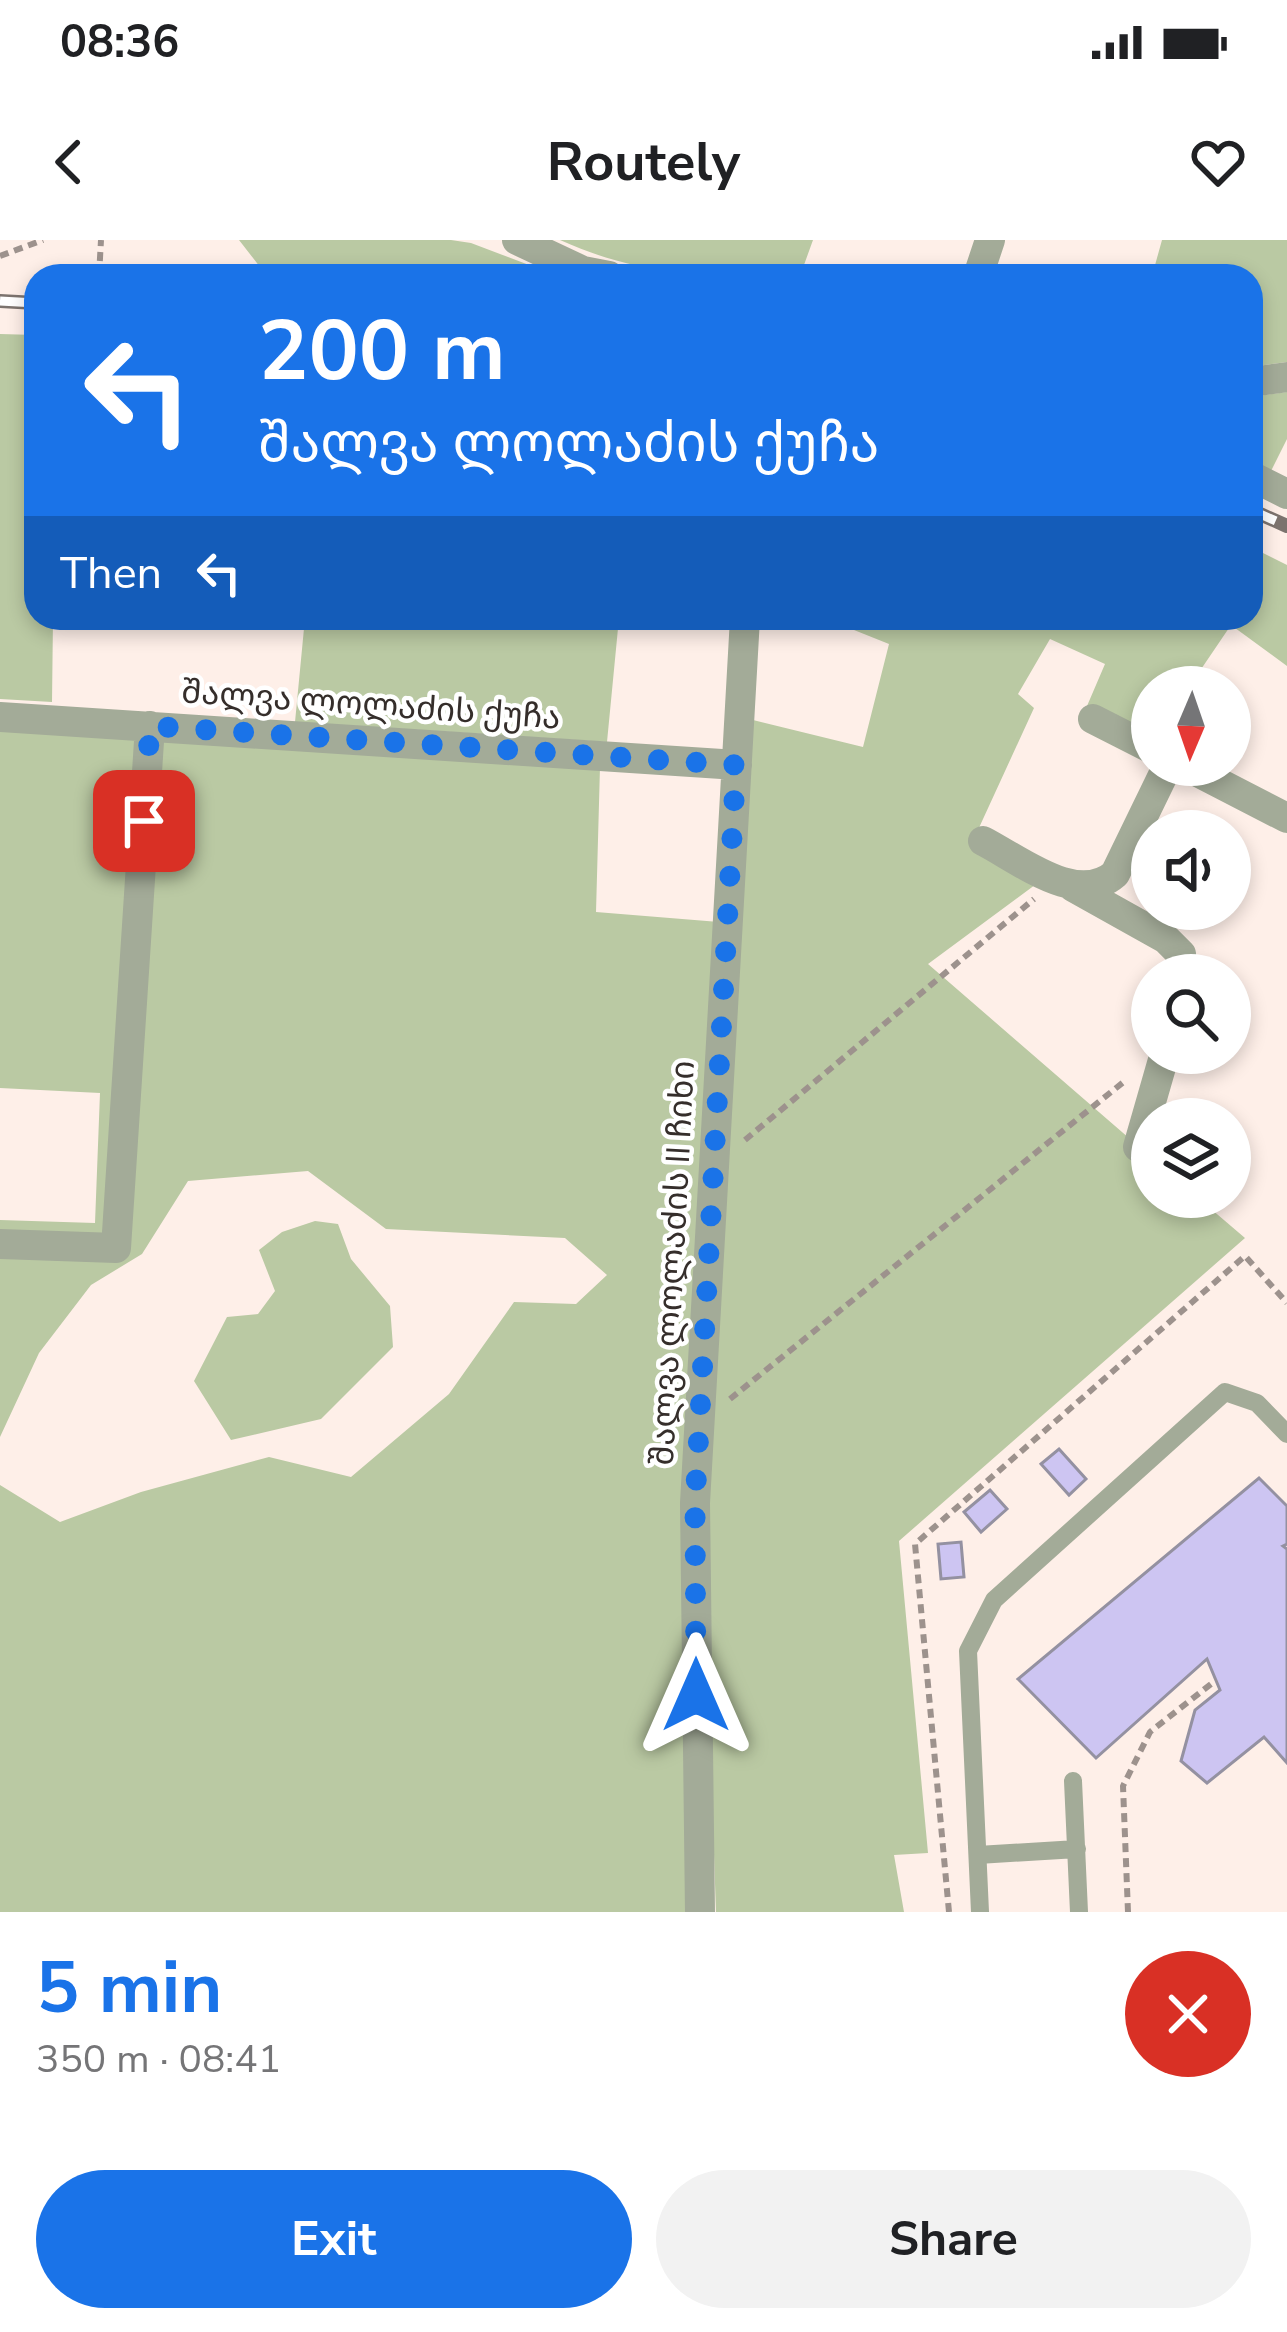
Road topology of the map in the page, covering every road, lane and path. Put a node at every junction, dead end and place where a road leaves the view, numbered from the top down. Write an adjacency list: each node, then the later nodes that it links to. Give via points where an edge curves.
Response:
1 (43, 240): 3 (path)
2 (517, 240): 4 (street)
3 (0, 256)
4 (566, 264)
5 (744, 630): 10 (street, შალვა ლოლაძის II ჩიხი)
6 (0, 717): 8 (street, შალვა ლოლაძის ქუჩა)
7 (1093, 719): 9 (street)
8 (150, 726): 10 (street, შალვა ლოლაძის ქუჩა); 19 (street, via 116,1248)
9 (1131, 738)
10 (736, 765): 18 (street, შალვა ლოლაძის II ჩიხი)
11 (1158, 786): 15 (street, via 1115,874 1102,886)
12 (1225, 786): 13 (street)
13 (1287, 818)
14 (983, 841): 15 (street)
15 (1065, 883): 16 (street); 18 (path)
16 (1180, 954)
17 (1136, 1074): 20 (path)
18 (714, 1166): 20 (street, შალვა ლოლაძის II ჩიხი)
19 (0, 1244)
20 (699, 1424): 26 (street, შალვა ლოლაძის II ჩიხი)
21 (1287, 1434): 25 (lane, via 1257,1402 1225,1392 994,1600 968,1652)
22 (1216, 1680): 29 (path, via 1150,1732 1123,1786)
23 (1073, 1781): 24 (lane)
24 (1077, 1850): 25 (lane); 28 (lane)
25 (978, 1855): 27 (lane)
26 (700, 1912)
27 (980, 1912)
28 (1079, 1912)
29 (1128, 1912)

